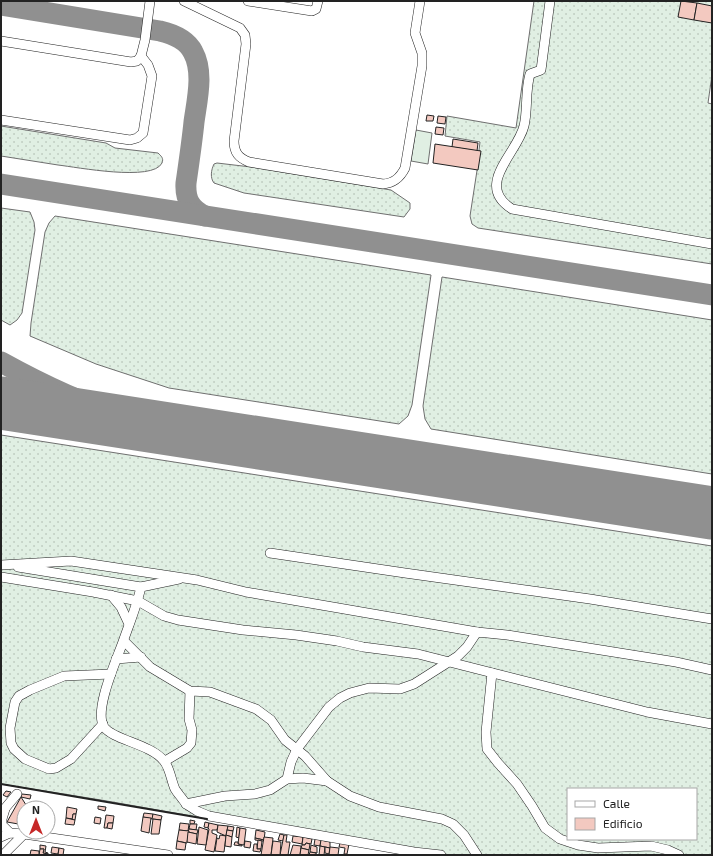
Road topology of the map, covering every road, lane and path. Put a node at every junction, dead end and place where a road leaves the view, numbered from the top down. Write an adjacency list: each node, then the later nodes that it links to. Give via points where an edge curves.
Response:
1 (150, 1): 8 (street)
2 (184, 1): 5 (street, via 240,28 245,35 234,141 235,151 242,160 383,184 396,181 405,168 422,66 422,53 415,33)
3 (248, 1): 4 (street, via 312,11 316,9)
4 (318, 1)
5 (420, 1)
6 (550, 1): 10 (street, via 541,70 530,74 524,125 519,140 501,167 496,183 497,194 504,204 512,209)
7 (1, 41): 8 (street, via 130,62 137,61)
8 (141, 56): 9 (street, via 152,76 142,133 137,138 130,140)
9 (1, 120)
10 (712, 244)
11 (270, 553): 18 (street)
12 (1, 565): 14 (street, via 71,561); 15 (street)
13 (1, 577): 16 (street)
14 (184, 578): 15 (street); 20 (street, via 246,592)
15 (141, 587): 17 (street)
16 (111, 595): 17 (street); 19 (street, via 121,607)
17 (138, 601): 19 (street); 24 (street, via 164,616 178,620 337,641)
18 (712, 619)
19 (129, 624): 21 (street)
20 (477, 632): 24 (street, via 467,647); 25 (street, via 676,662)
21 (124, 640): 22 (street); 23 (street)
22 (141, 658): 23 (street); 28 (street, via 150,667)
23 (116, 659): 27 (street)
24 (449, 661): 26 (street); 31 (street, via 414,684 400,689 369,688 340,698 329,707)
25 (712, 670)
26 (492, 673): 30 (street, via 646,712); 47 (street, via 486,732 488,749 517,784 544,828 560,839 578,845 598,848 651,846)
27 (111, 674): 29 (street, via 102,704); 29 (street, via 64,676 19,696 15,702 10,728 10,743 25,759 49,769 56,768 71,759)
28 (190, 691): 31 (street, via 210,692 256,709 271,720 285,740); 32 (street, via 191,743)
29 (103, 724): 32 (street, via 112,734 145,747)
30 (712, 724)
31 (297, 750): 33 (street); 34 (street)
32 (165, 761): 36 (street, via 175,789)
33 (287, 779): 34 (street); 36 (street, via 270,790 255,794 225,796)
34 (327, 781): 46 (street, via 350,796 379,807 442,819 453,824)
35 (17, 794): 37 (street)
36 (186, 804): 45 (street, via 209,816)
37 (3, 811): 38 (street, via 2,825)
38 (10, 833): 39 (street); 40 (street)
39 (16, 833)
40 (1, 837)
41 (56, 839): 44 (street)
42 (18, 840): 43 (street)
43 (3, 855)
44 (168, 855)
45 (441, 855)
46 (477, 855)
47 (679, 855)

